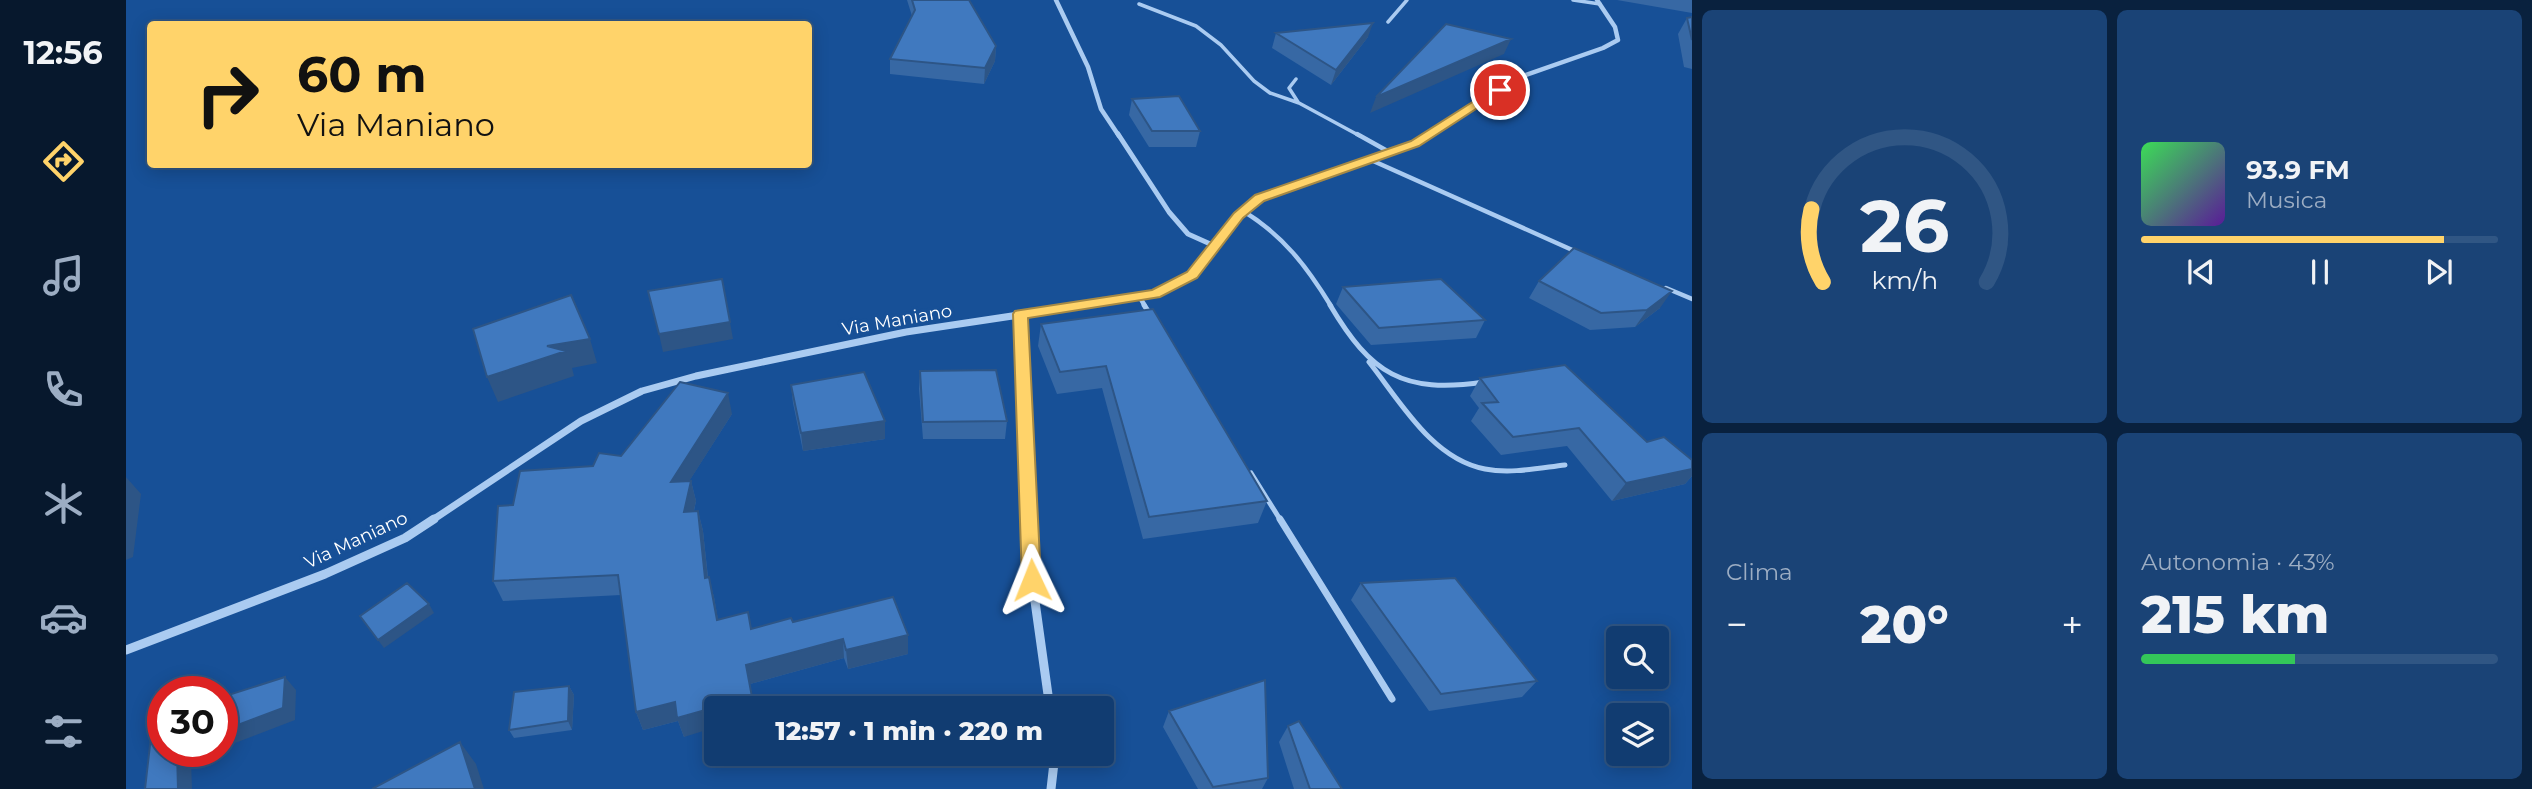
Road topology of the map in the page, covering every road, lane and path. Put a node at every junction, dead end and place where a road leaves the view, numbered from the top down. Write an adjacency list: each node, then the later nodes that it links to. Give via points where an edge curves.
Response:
1 (1056, 0): 12 (street, via 1088,67 1101,108 1169,212 1188,234)
2 (1406, 0): 6 (lane)
3 (1573, 0): 4 (lane)
4 (1599, 2): 9 (street, Via Maniano, via 1618,40 1523,76 1415,144)
5 (1139, 4): 8 (lane, via 1196,26 1254,81 1270,93)
6 (1388, 22)
7 (1296, 79): 8 (lane, via 1289,88)
8 (1298, 103): 9 (lane)
9 (1391, 153): 10 (street, Via Maniano)
10 (1371, 160): 11 (street, Via Maniano, via 1260,198); 13 (lane)
11 (1243, 211): 12 (street, Via Maniano); 19 (lane, via 1291,248)
12 (1217, 247): 15 (street, Via Maniano, via 1192,275 1155,294)
13 (1586, 255)
14 (1658, 285): 16 (lane)
15 (1139, 296): 17 (street, Via Maniano); 18 (lane)
16 (1692, 299)
17 (1021, 314): 23 (street, Via Maniano, via 893,335 642,391 582,421 404,538 325,574); 24 (street, via 1032,580)
18 (1154, 320)
19 (1360, 352): 20 (lane, via 1386,372 1416,384 1447,387); 22 (lane, via 1441,449 1475,467 1510,470)
20 (1497, 380)
21 (1244, 462): 25 (lane)
22 (1565, 465)
23 (126, 650)
24 (1048, 696)
25 (1392, 699)
26 (1054, 766): 27 (street)
27 (1051, 789)

